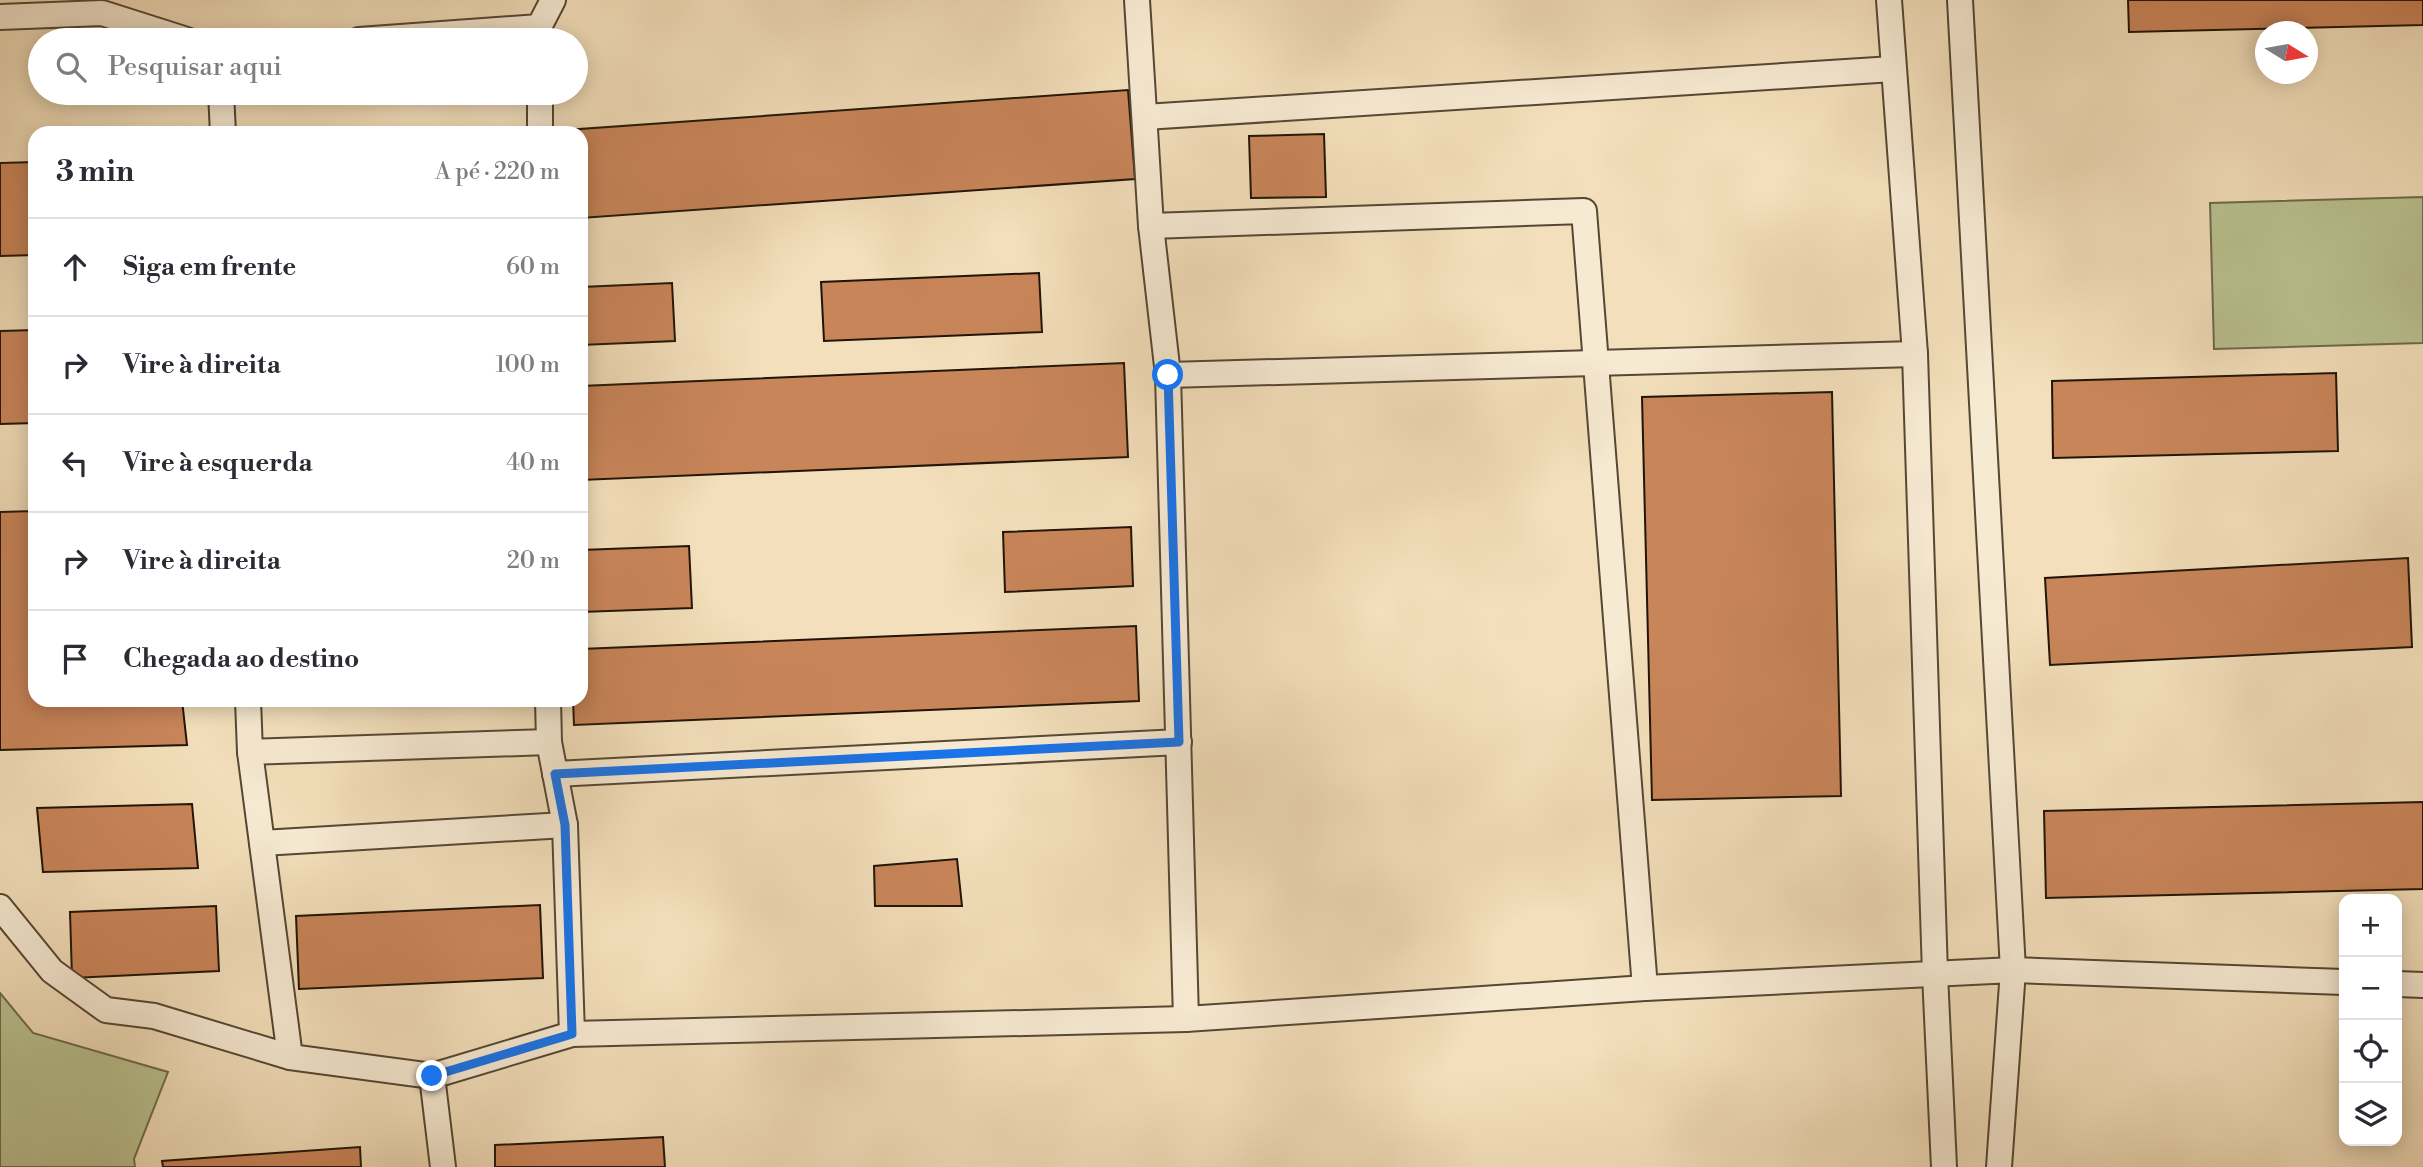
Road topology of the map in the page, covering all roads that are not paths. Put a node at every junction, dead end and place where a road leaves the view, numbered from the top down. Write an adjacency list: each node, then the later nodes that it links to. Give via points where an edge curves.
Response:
1 (553, 0): 8 (lane)
2 (1137, 0): 12 (lane)
3 (1889, 0): 9 (lane)
4 (1960, 0): 28 (lane)
5 (102, 6): 6 (lane); 7 (lane)
6 (0, 17)
7 (157, 28)
8 (541, 28)
9 (1893, 69): 12 (lane); 16 (lane)
10 (222, 105): 13 (lane)
11 (540, 105): 14 (lane)
12 (1144, 117): 15 (lane)
13 (223, 126)
14 (540, 126)
15 (1151, 226): 17 (lane, via 1584,211); 18 (lane)
16 (1915, 354): 17 (lane); 29 (lane)
17 (1598, 363): 18 (lane); 33 (lane)
18 (1168, 375): 21 (lane)
19 (248, 707): 23 (lane)
20 (548, 707): 22 (lane)
21 (1179, 742): 24 (lane); 34 (lane)
22 (549, 743): 23 (lane); 24 (lane)
23 (250, 752): 26 (lane)
24 (555, 774): 25 (lane)
25 (565, 825): 26 (lane); 35 (lane)
26 (262, 844): 36 (lane)
27 (0, 907): 36 (lane, via 52,971 106,1010 154,1016)
28 (2012, 970): 29 (lane); 30 (lane); 40 (lane)
29 (1935, 974): 33 (lane); 39 (lane)
30 (2339, 982)
31 (2402, 984): 32 (lane)
32 (2423, 985)
33 (1645, 988): 34 (lane)
34 (1186, 1020): 35 (lane)
35 (572, 1034): 37 (lane)
36 (290, 1058): 37 (lane)
37 (432, 1076): 38 (lane)
38 (443, 1167)
39 (1944, 1167)
40 (1999, 1167)

